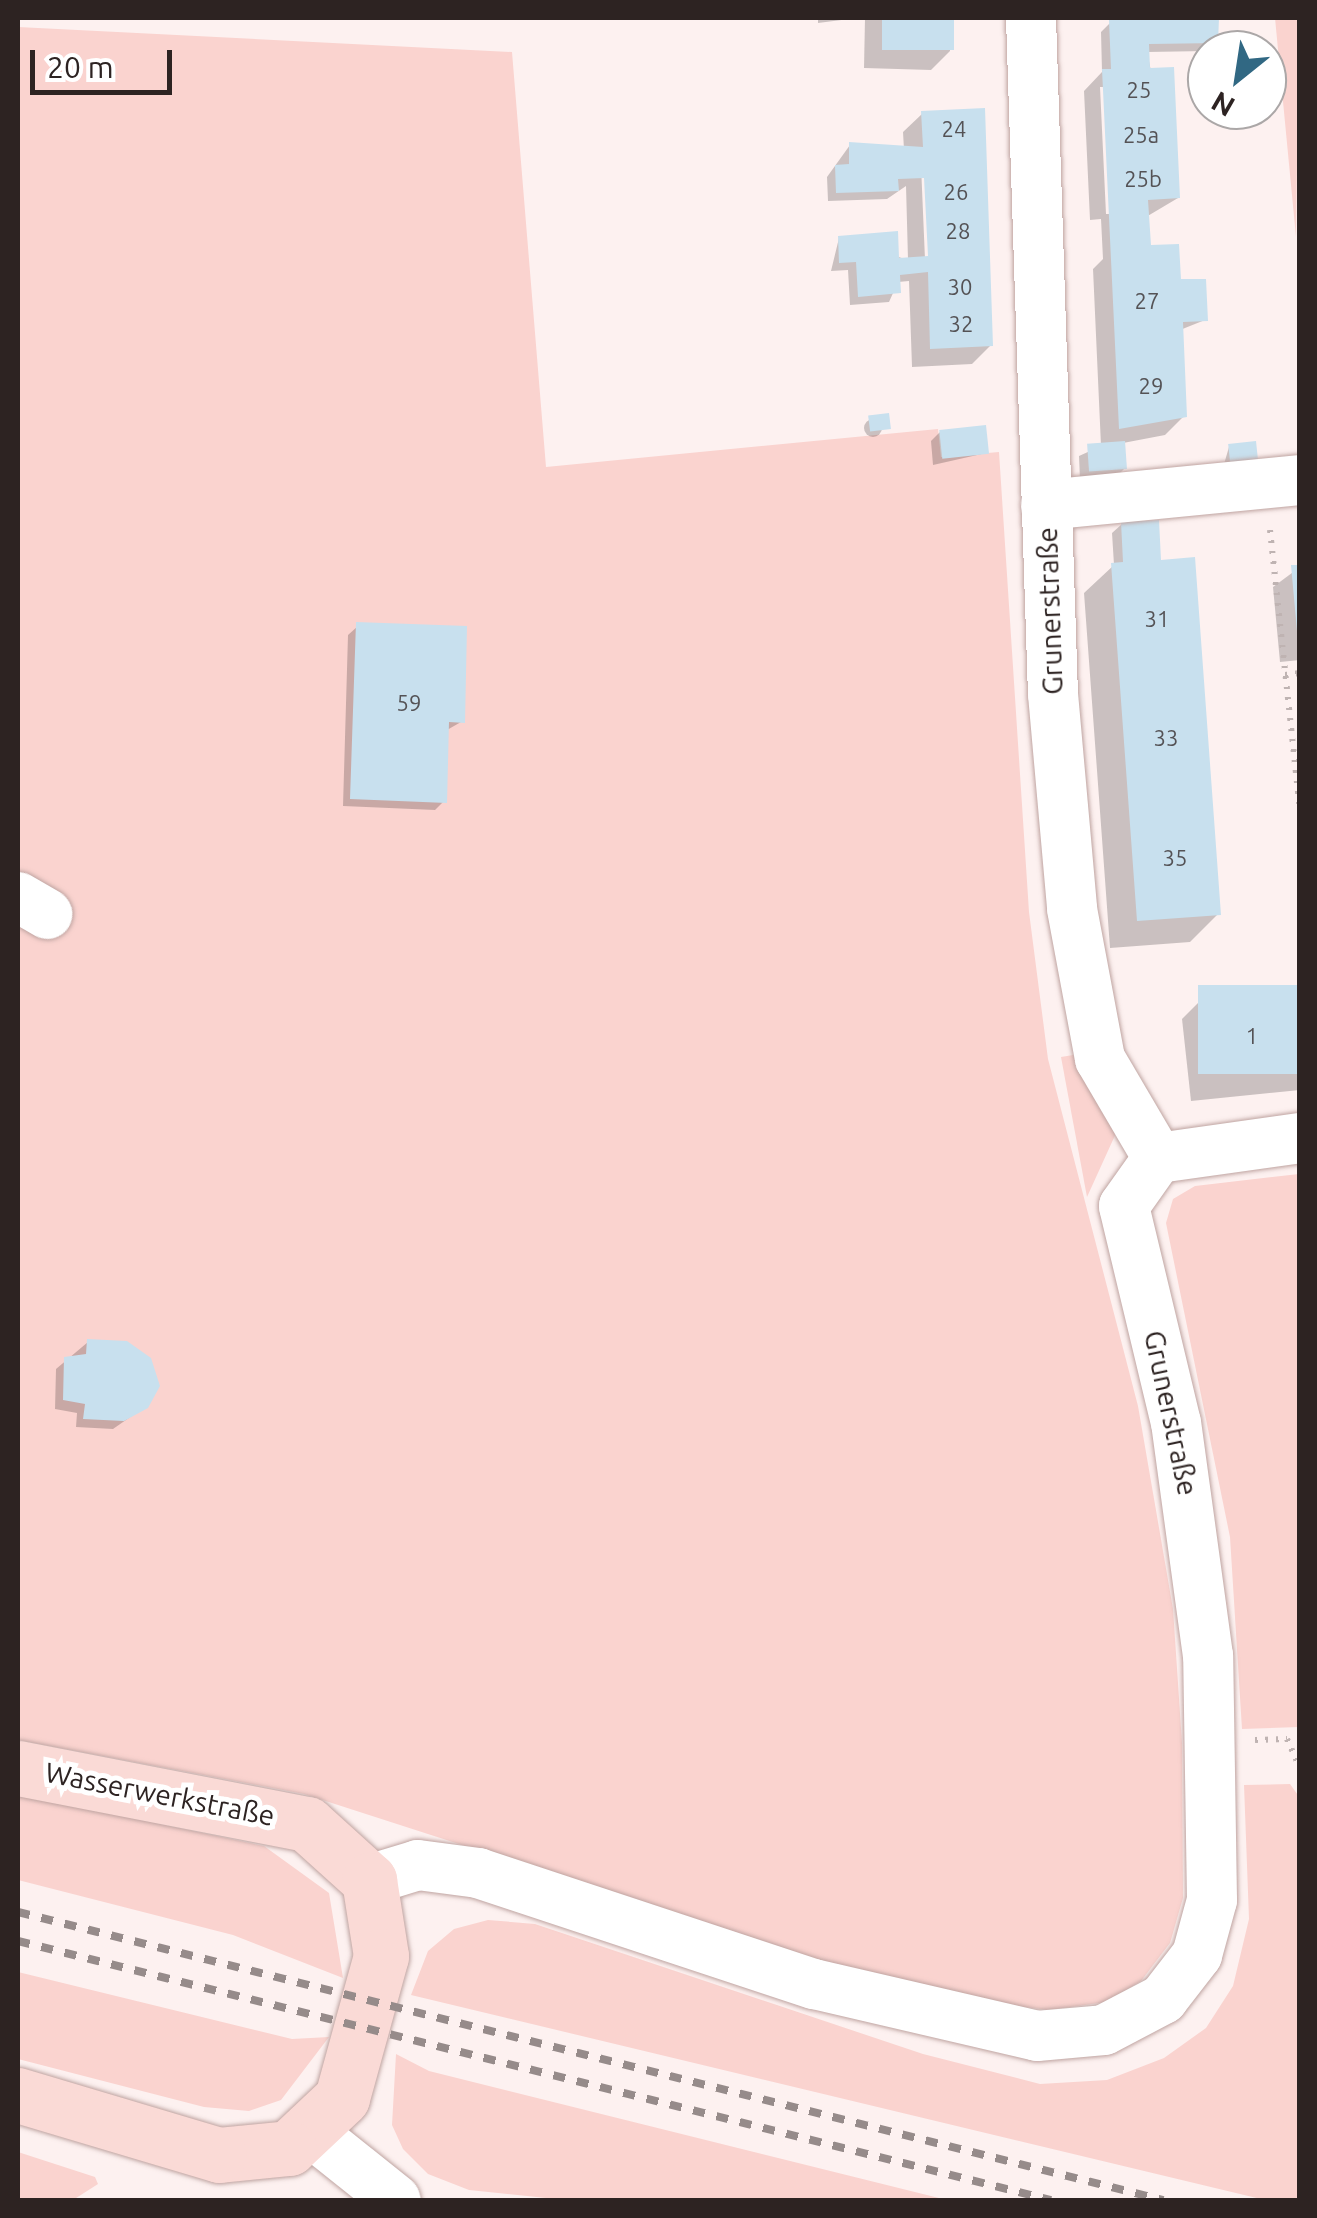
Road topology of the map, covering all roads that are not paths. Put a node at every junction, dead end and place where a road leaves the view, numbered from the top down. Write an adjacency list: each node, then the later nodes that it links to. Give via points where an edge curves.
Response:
1 (1031, 18): 3 (street, Grunerstraße)
2 (1283, 482): 3 (street)
3 (1046, 505): 5 (street, Grunerstraße, via 1053,694 1086,1011 1100,1058)
4 (1300, 1138): 5 (street)
5 (1158, 1158): 7 (street, Grunerstraße, via 1130,1185 1125,1228 1197,1542 1213,1820 1206,1928 1163,1999 1104,2030 1037,2036 814,1984 478,1872 418,1865)
6 (18, 1768): 7 (main road, Wasserwerkstraße, via 286,1817 344,1848)
7 (368, 1880): 9 (main road, Wasserwerkstraße, via 380,1932 378,1980 352,2076)
8 (18, 2095): 9 (main road, via 243,2158)
9 (312, 2133): 10 (street)
10 (396, 2200)

